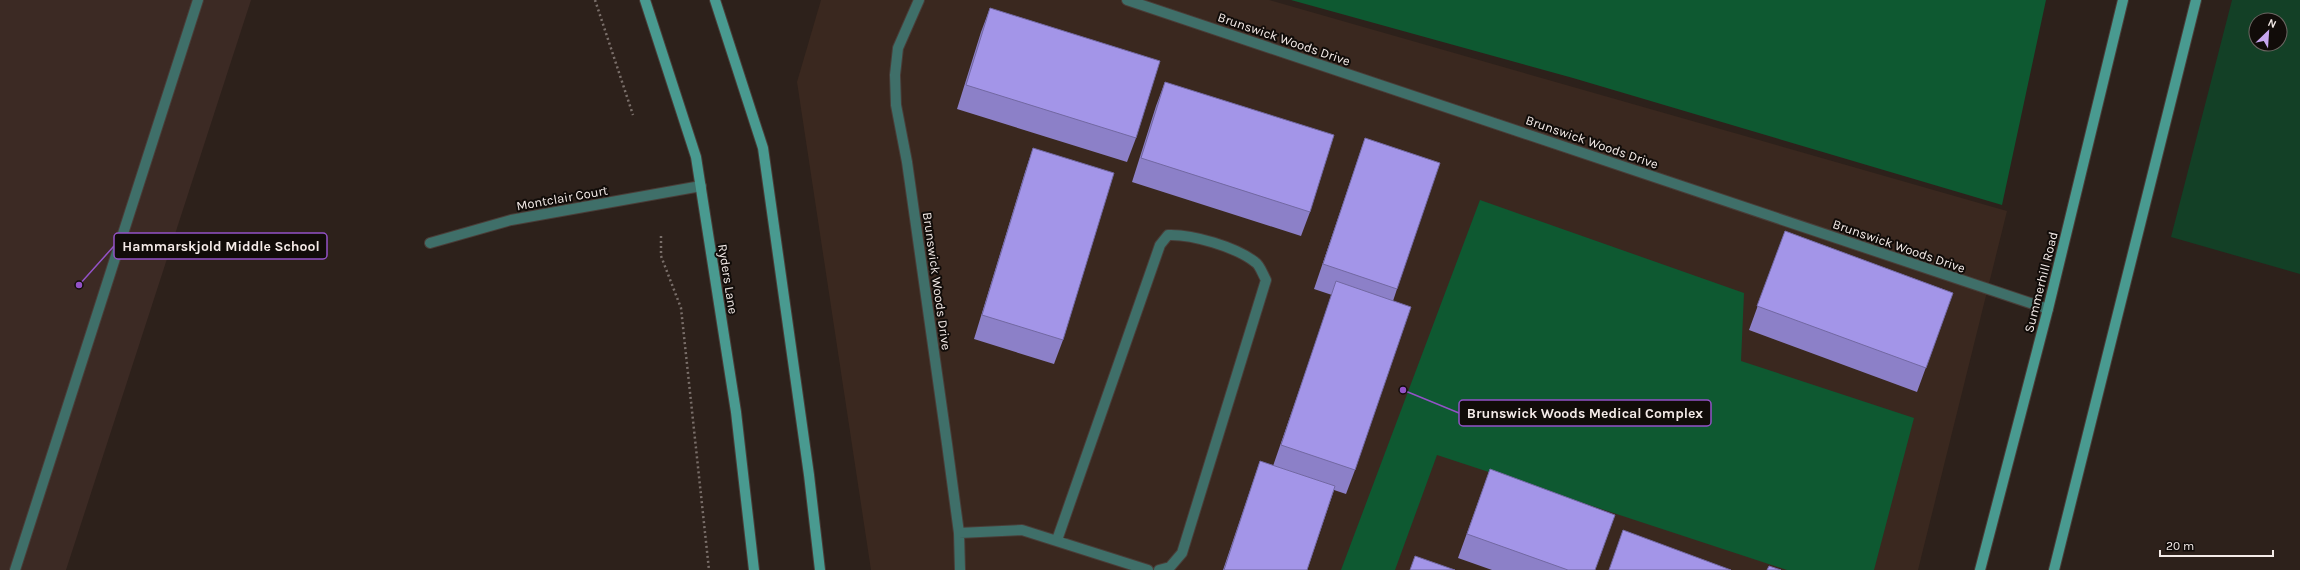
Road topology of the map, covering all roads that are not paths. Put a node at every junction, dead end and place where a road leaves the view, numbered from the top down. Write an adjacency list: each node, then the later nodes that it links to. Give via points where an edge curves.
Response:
1 (198, 0): 13 (street)
2 (645, 0): 8 (street, Ryders Lane, via 696,157)
3 (715, 0): 15 (street, via 763,148)
4 (919, 0): 11 (street, Brunswick Woods Drive, via 898,48 895,75 896,105 907,162)
5 (1127, 0): 10 (street, Brunswick Woods Drive)
6 (2123, 0): 10 (street, Summerhill Road)
7 (2196, 0): 20 (street)
8 (701, 186): 9 (street, Montclair Court, via 511,220); 14 (street, Ryders Lane, via 736,412)
9 (430, 243)
10 (2048, 310): 19 (street, Summerhill Road)
11 (959, 533): 12 (street, via 1022,530); 16 (street, Brunswick Woods Drive)
12 (1057, 540): 17 (street); 18 (street, via 1160,244 1168,235 1183,235 1241,253 1257,263 1266,280 1182,553 1170,567)
13 (15, 570)
14 (754, 570)
15 (820, 570)
16 (960, 570)
17 (1148, 570)
18 (1159, 570)
19 (1980, 570)
20 (2054, 570)

